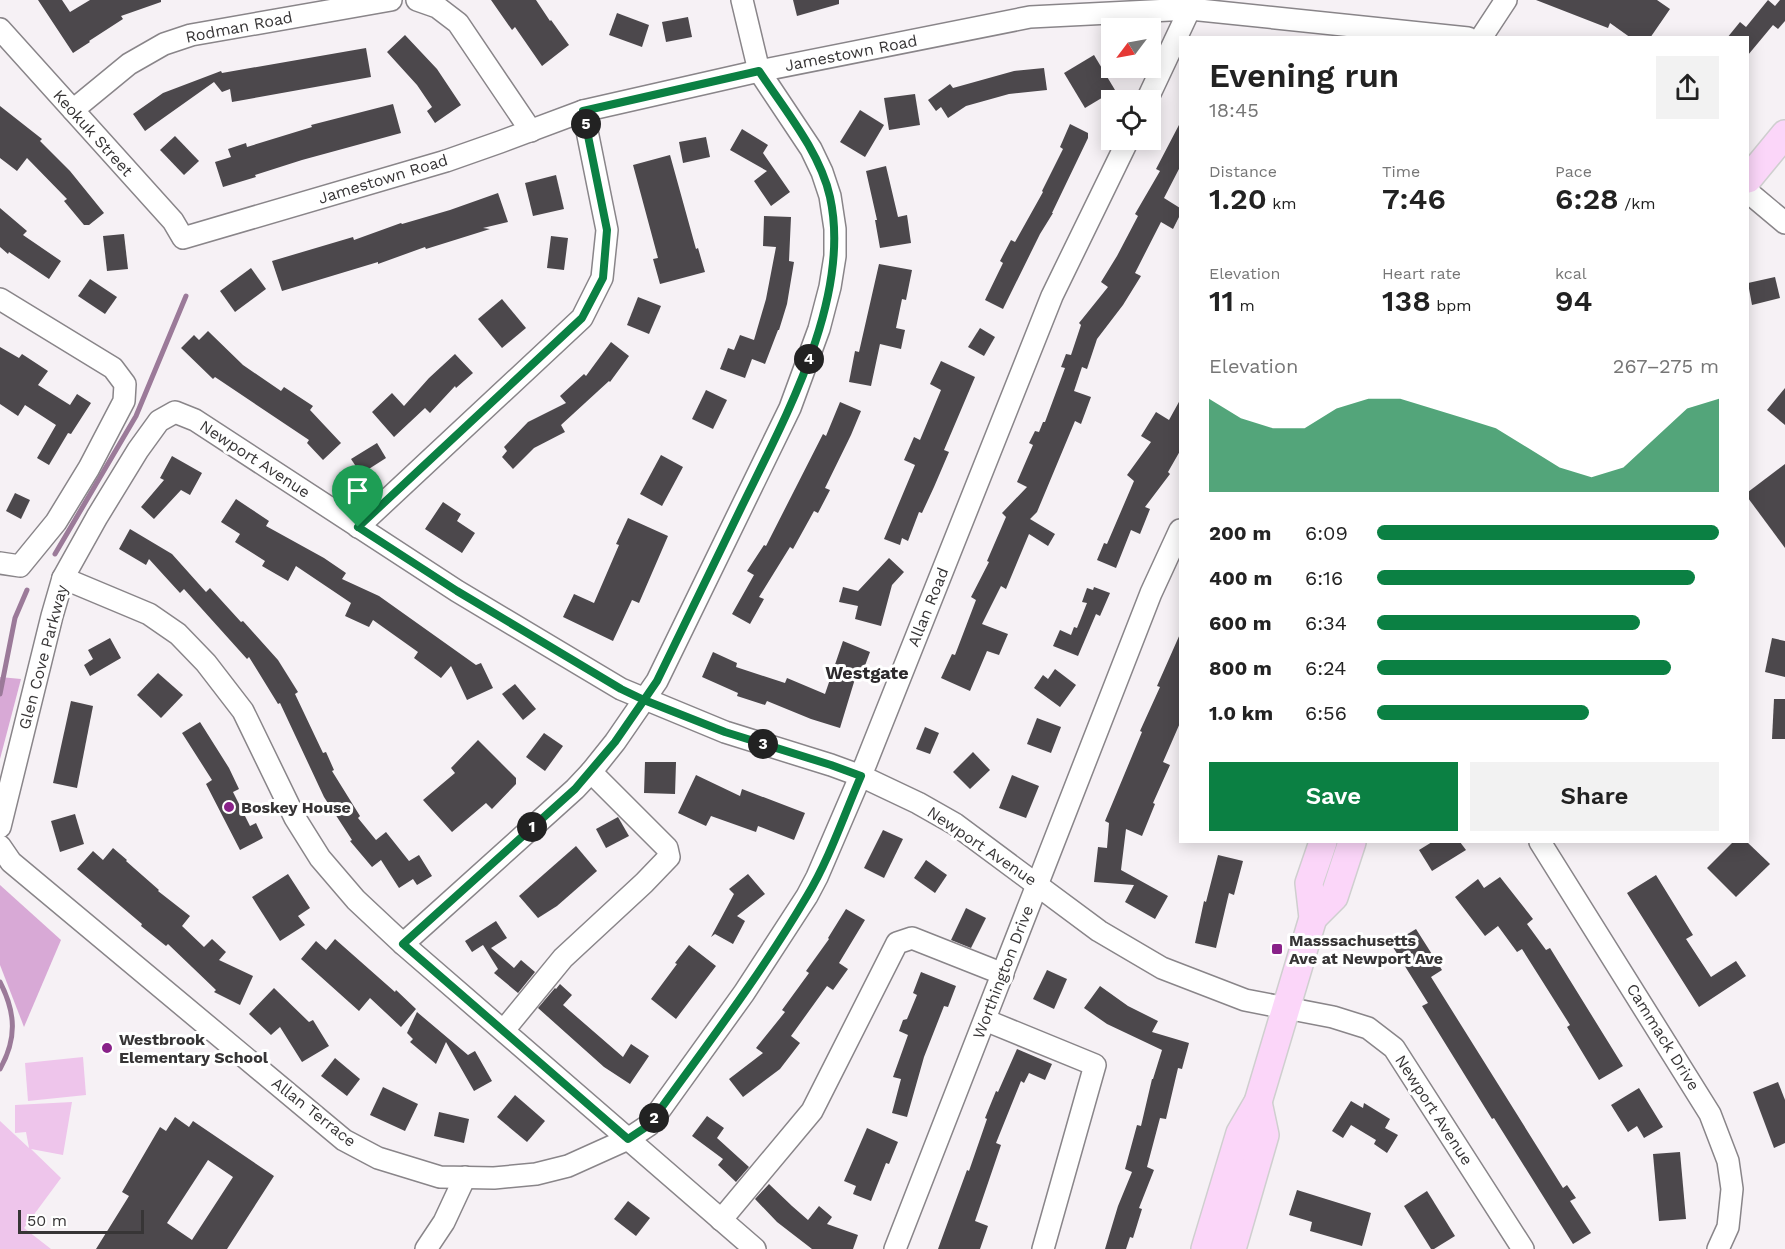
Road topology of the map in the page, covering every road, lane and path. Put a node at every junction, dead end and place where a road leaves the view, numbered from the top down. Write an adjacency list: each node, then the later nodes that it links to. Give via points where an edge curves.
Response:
1 (392, 0): 12 (street, Rodman Road, via 191,34 129,64)
2 (417, 0): 14 (street, via 437,7 458,24)
3 (742, 0): 10 (street)
4 (1506, 0): 9 (street)
5 (1192, 5): 6 (street, Jamestown Road); 8 (street, Jamestown Road); 11 (street)
6 (1028, 8): 10 (street, Jamestown Road)
7 (0, 29): 12 (street, Keokuk Street)
8 (1451, 36)
9 (1481, 36)
10 (759, 71): 13 (street, Jamestown Road); 27 (street, via 811,149 825,180 835,228 830,287 790,408 657,681)
11 (1152, 90)
12 (73, 110): 20 (street, Keokuk Street)
13 (583, 111): 14 (street, Jamestown Road); 23 (street, via 607,230 603,278 582,318)
14 (531, 131): 20 (street, Jamestown Road)
15 (1785, 134): 17 (main road)
16 (1123, 150): 29 (street, Allan Road, via 1052,296)
17 (1749, 178)
18 (1749, 193): 19 (street)
19 (1785, 223)
20 (183, 238)
21 (0, 299): 25 (street, via 113,368 125,384 124,401 56,522)
22 (175, 412): 23 (street, Newport Avenue, via 195,420); 26 (street, Glen Cove Parkway, via 159,421 138,450)
23 (358, 527): 27 (street, Newport Avenue, via 457,591)
24 (1179, 532): 35 (street, Worthington Drive, via 1151,592)
25 (10, 564)
26 (63, 578): 30 (street, Glen Cove Parkway); 37 (street, via 149,614 178,634 206,663 243,711 320,858 356,900)
27 (644, 700): 28 (street); 29 (street, Newport Avenue, via 725,732)
28 (591, 772): 37 (street); 41 (street, via 667,848 669,857 563,958)
29 (861, 776): 35 (street, Newport Avenue, via 955,824); 43 (street, Allan Road, via 807,897 656,1116)
30 (0, 827)
31 (1323, 843): 36 (main road, via 1309,883)
32 (1352, 843): 36 (main road, via 1334,897)
33 (1541, 843): 53 (street, Cammack Drive, via 1710,1114 1728,1161 1732,1189 1728,1227)
34 (0, 846): 44 (street, Allan Terrace, via 11,861 344,1140 378,1158 440,1177)
35 (1038, 884): 38 (street, Worthington Drive); 39 (street, Newport Avenue, via 1099,931 1162,968 1245,1000)
36 (1313, 918): 39 (main road)
37 (403, 944): 41 (street)
38 (1003, 974): 40 (street, Worthington Drive); 45 (street, via 912,938 897,943 812,1111)
39 (1285, 1008): 42 (main road); 52 (street, Newport Avenue, via 1368,1028 1394,1047)
40 (985, 1020): 48 (street, Worthington Drive); 49 (street, via 1095,1065)
41 (504, 1030): 43 (street)
42 (1258, 1102): 50 (main road, via 1239,1132); 51 (main road, via 1265,1135)
43 (628, 1139): 44 (street, Allan Terrace, via 568,1166 536,1174); 45 (street)
44 (465, 1177): 47 (street)
45 (721, 1220): 46 (street)
46 (744, 1245)
47 (426, 1249)
48 (896, 1249)
49 (1043, 1249)
50 (1205, 1249)
51 (1232, 1249)
52 (1523, 1249)
53 (1718, 1249)

